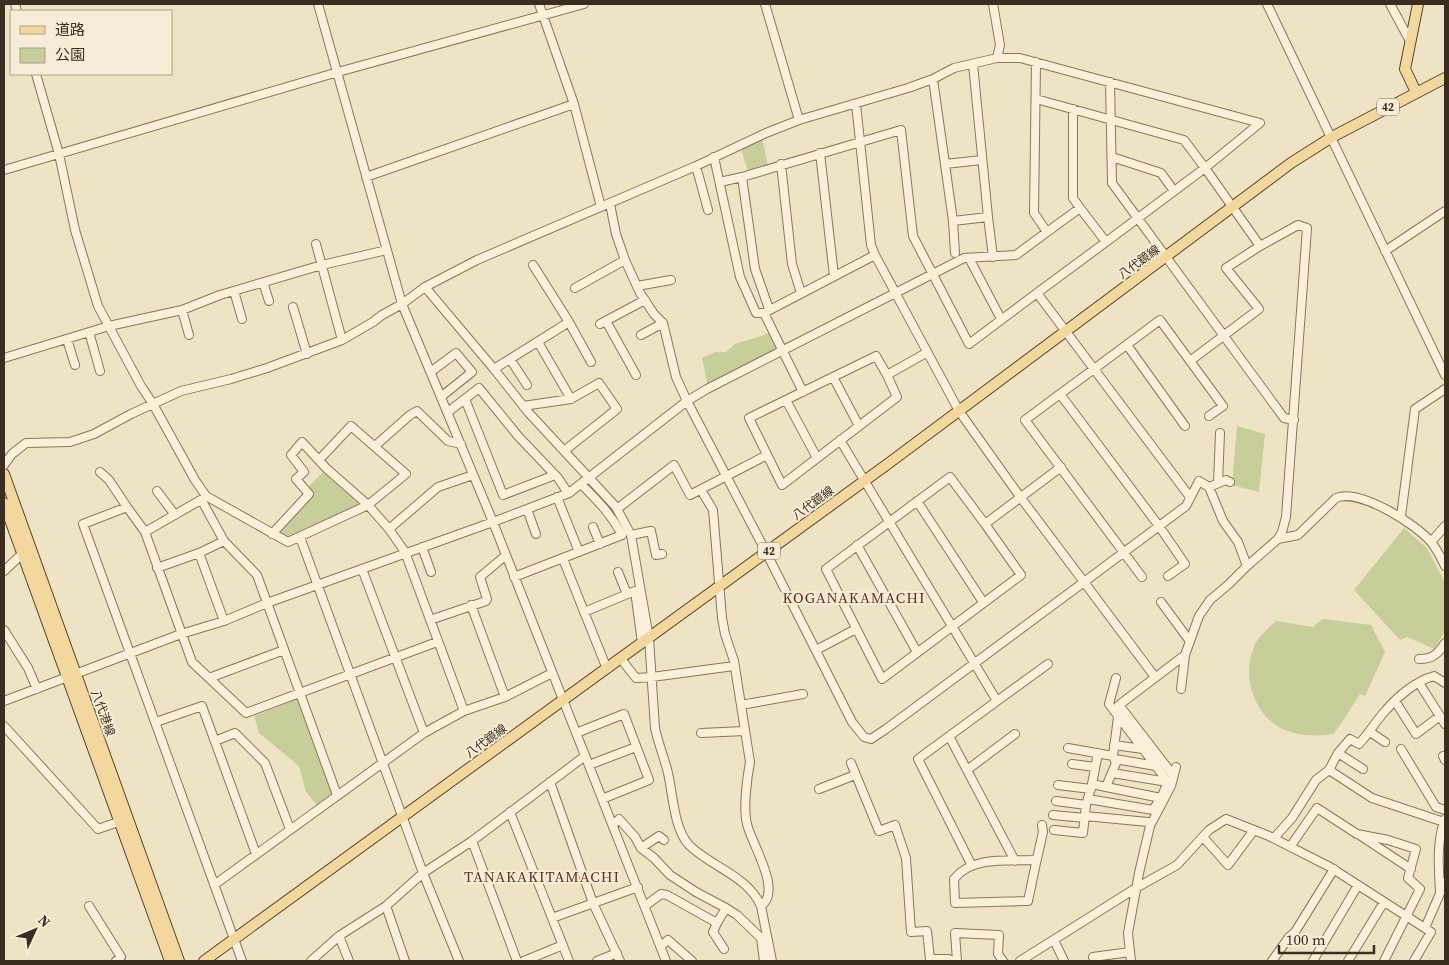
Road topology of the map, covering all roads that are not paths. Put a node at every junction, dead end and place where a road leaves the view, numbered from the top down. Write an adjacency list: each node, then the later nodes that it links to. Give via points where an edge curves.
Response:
1 (318, 4): 14 (street)
2 (539, 4): 9 (street)
3 (584, 4): 9 (street)
4 (765, 4): 25 (street)
5 (993, 4): 11 (street, via 1000,45)
6 (1267, 4): 26 (street)
7 (1390, 4): 10 (street)
8 (1418, 4): 10 (main road)
9 (543, 16): 14 (street); 21 (street)
10 (1410, 41): 19 (main road, via 1405,69)
11 (997, 58): 12 (street); 13 (street)
12 (1036, 62): 18 (street); 20 (street)
13 (973, 64): 17 (street, via 954,68); 32 (street)
14 (338, 72): 29 (street); 38 (street)
15 (36, 75): 29 (street)
16 (1445, 78): 19 (main road, 八代鏡線 / 42)
17 (932, 79): 22 (street); 34 (street)
18 (1110, 82): 24 (street); 36 (street, via 1260,123)
19 (1416, 92): 26 (main road, 八代鏡線 / 42)
20 (1036, 99): 23 (street); 51 (street, via 1034,213)
21 (574, 104): 38 (street); 44 (street)
22 (856, 104): 25 (street); 27 (street)
23 (1073, 109): 24 (street); 45 (street, via 1073,198)
24 (1112, 119): 31 (street); 36 (street, via 1184,140)
25 (799, 120): 30 (street)
26 (1332, 137): 43 (main road, 八代鏡線 / 42); 56 (street)
27 (860, 142): 28 (street); 58 (street, via 871,245); 65 (street, via 901,130 913,236)
28 (820, 153): 33 (street); 66 (street)
29 (59, 154): 37 (street); 86 (street, via 75,230 98,306)
30 (714, 157): 35 (street); 40 (street)
31 (1112, 157): 41 (street, via 1161,174); 49 (street, via 1112,183)
32 (982, 160): 34 (street); 48 (street)
33 (781, 164): 39 (street); 73 (street, via 792,264)
34 (945, 164): 50 (street)
35 (696, 166): 42 (street); 46 (street)
36 (1204, 168): 41 (street); 43 (street)
37 (4, 170)
38 (366, 177): 55 (street)
39 (742, 177): 40 (street); 81 (street, via 755,269)
40 (720, 182): 81 (street, via 740,277 756,312)
41 (1174, 191): 49 (street)
42 (610, 204): 44 (street); 62 (street)
43 (1233, 206): 54 (street); 61 (main road, 八代鏡線 / 42)
44 (601, 207): 70 (street, via 477,260)
45 (1080, 208): 51 (street); 52 (street)
46 (708, 210)
47 (1445, 212): 56 (street)
48 (988, 217): 50 (street); 59 (street)
49 (1137, 219): 52 (street); 61 (street)
50 (952, 221): 57 (street)
51 (1048, 232): 59 (street, via 1016,255)
52 (1106, 242): 74 (street)
53 (316, 244): 63 (street)
54 (1260, 246): 91 (street, via 1226,268 1259,309); 126 (street, via 1298,225 1307,228)
55 (387, 250): 63 (street); 78 (street)
56 (1385, 251): 110 (street)
57 (955, 253)
58 (875, 254): 66 (street); 75 (street)
59 (993, 257): 60 (street)
60 (969, 258): 65 (street); 83 (street)
61 (1166, 258): 87 (main road, 八代鏡線 / 42); 91 (street)
62 (624, 260): 69 (street); 71 (street)
63 (322, 265): 68 (street); 93 (street)
64 (533, 265): 84 (street)
65 (932, 274): 75 (street); 83 (street, via 969,344)
66 (834, 276): 73 (street)
67 (672, 280): 69 (street)
68 (263, 282): 72 (street); 77 (street)
69 (637, 286): 76 (street)
70 (425, 288): 78 (street); 104 (street)
71 (575, 288)
72 (234, 291): 80 (street); 82 (street)
73 (802, 293): 81 (street)
74 (1037, 293): 83 (street); 87 (street)
75 (896, 294): 96 (street); 97 (street)
76 (645, 300): 85 (street); 108 (street, via 603,322)
77 (269, 301)
78 (402, 304): 93 (street); 107 (street)
79 (293, 307): 98 (street)
80 (182, 310): 86 (street); 90 (street)
81 (767, 311): 96 (street)
82 (242, 319)
83 (1001, 320)
84 (569, 322): 94 (street); 102 (street)
85 (663, 323): 89 (street); 120 (street, via 676,377)
86 (109, 326): 88 (street); 121 (street)
87 (1065, 331): 105 (street); 123 (main road, 八代鏡線 / 42)
88 (89, 332): 92 (street); 106 (street)
89 (641, 334)
90 (189, 335)
91 (1224, 336): 101 (street); 126 (street, via 1284,418)
92 (67, 339): 99 (street); 103 (street)
93 (342, 340): 98 (street)
94 (538, 342): 100 (street); 118 (street)
95 (1127, 345): 101 (street, via 1160,320); 105 (street); 128 (street)
96 (783, 351): 114 (street); 120 (street)
97 (926, 353): 109 (street); 123 (street)
98 (307, 354): 121 (street, via 231,379 181,391)
99 (4, 358)
100 (510, 360): 104 (street); 112 (street)
101 (1190, 361): 125 (street, via 1223,406)
102 (591, 362)
103 (75, 365)
104 (494, 369): 122 (street)
105 (1094, 369): 115 (street); 154 (street)
106 (100, 371)
107 (432, 371): 116 (street); 116 (street, via 456,353 472,372)
108 (636, 375)
109 (887, 375): 111 (street, via 876,356); 127 (street, via 897,397)
110 (1445, 375)
111 (834, 377): 114 (street); 127 (street)
112 (527, 385)
113 (1445, 390): 164 (street, via 1415,409)
114 (803, 392): 119 (street)
115 (1060, 394): 138 (street, via 1025,420); 168 (street)
116 (442, 396): 124 (street)
117 (465, 399): 124 (street); 142 (street, via 479,388); 142 (street, via 503,495)
118 (572, 399): 122 (street); 133 (street, via 600,382 617,409)
119 (786, 400): 134 (street, via 749,418); 135 (street)
120 (687, 401): 143 (street); 144 (street)
121 (152, 404): 137 (street, via 94,434 70,442 26,443); 155 (street)
122 (523, 406): 133 (street)
123 (959, 411): 145 (main road, 八代鏡線 / 42); 156 (street)
124 (448, 412): 131 (street)
125 (1209, 416)
126 (1294, 420): 177 (street, via 1286,517)
127 (859, 426): 130 (street)
128 (1185, 426)
129 (1220, 434): 147 (street)
130 (840, 440): 135 (street); 145 (street)
131 (461, 444): 132 (street, via 448,441 417,411); 141 (street)
132 (375, 446): 136 (street, via 351,426); 159 (street, via 406,474)
133 (564, 451): 144 (street)
134 (767, 455): 135 (street, via 782,485); 143 (street)
135 (817, 458)
136 (319, 460): 159 (street); 173 (street, via 302,442 290,455 304,472 296,479 309,494)
137 (4, 465)
138 (1061, 467): 156 (street); 186 (street)
139 (100, 472): 160 (street)
140 (4, 474): 235 (main road, 八代港線)
141 (473, 475): 165 (street); 171 (street, via 438,487)
142 (555, 475): 152 (street)
143 (727, 476): 150 (street); 185 (street)
144 (589, 477): 148 (street); 162 (street)
145 (864, 482): 166 (street); 185 (main road, 八代鏡線 / 42)
146 (1230, 482): 147 (street)
147 (1218, 483): 149 (street)
148 (581, 484): 152 (street); 180 (street, via 605,507 622,535)
149 (1209, 486): 154 (street, via 1199,481); 192 (street)
150 (701, 490): 162 (street, via 690,495 674,465); 204 (street, via 713,510)
151 (157, 491): 163 (street)
152 (568, 493): 153 (street)
153 (557, 497): 161 (street); 184 (street)
154 (1190, 497): 168 (street, via 1186,506)
155 (204, 498): 163 (street); 173 (street); 178 (street)
156 (1021, 498): 167 (street); 202 (street)
157 (917, 501): 166 (street); 167 (street, via 950,477); 206 (street)
158 (4, 503): 188 (main road, 八代港線)
159 (368, 506): 171 (street); 176 (street)
160 (127, 507): 172 (street); 224 (street, via 83,524)
161 (527, 509): 165 (street); 174 (street)
162 (617, 509): 175 (street)
163 (175, 515): 172 (street)
164 (1401, 516): 177 (street, via 1372,503 1342,496 1298,535); 179 (street)
165 (493, 522): 182 (street); 190 (street)
166 (888, 522): 181 (street); 213 (street)
167 (984, 524): 206 (street, via 1021,575)
168 (1159, 526): 186 (street); 199 (street, via 1185,564)
169 (1445, 526): 179 (street)
170 (593, 527): 180 (street)
171 (389, 529): 183 (street)
172 (145, 532): 194 (street)
173 (272, 534): 176 (street, via 288,542)
174 (536, 534)
175 (631, 535): 189 (street, via 651,531 656,555); 217 (street, via 644,605)
176 (300, 537): 203 (street)
177 (1278, 539): 192 (street)
178 (224, 542): 187 (street); 208 (street, via 257,574)
179 (1431, 542): 193 (street)
180 (600, 544): 184 (street)
181 (857, 546): 214 (street, via 826,569); 223 (street)
182 (422, 547): 183 (street); 197 (street)
183 (405, 552): 195 (street); 211 (street)
184 (579, 552): 191 (street)
185 (766, 552): 204 (main road, 八代鏡線 / 42); 222 (street)
186 (1124, 552): 201 (street); 202 (street)
187 (199, 553): 194 (street); 212 (street)
188 (23, 554): 196 (street); 235 (main road, 八代港線)
189 (662, 554)
190 (505, 556): 200 (street); 209 (street, via 480,577 486,601)
191 (563, 559): 200 (street); 210 (street)
192 (1247, 566): 218 (street, via 1210,600)
193 (1445, 566)
194 (157, 568): 216 (street)
195 (362, 569): 203 (street); 226 (street)
196 (4, 571)
197 (431, 572)
198 (618, 572): 205 (street)
199 (1168, 576)
200 (514, 577): 233 (street)
201 (1142, 577)
202 (1084, 582): 229 (street); 237 (street)
203 (319, 586): 208 (street); 234 (street)
204 (720, 587): 217 (main road, 八代鏡線 / 42); 231 (street, via 725,634)
205 (627, 594): 210 (street); 217 (street, via 635,591)
206 (983, 602): 213 (street)
207 (1161, 602): 218 (street)
208 (267, 603): 212 (street); 221 (street)
209 (472, 605): 211 (street); 246 (street)
210 (584, 612): 232 (street)
211 (430, 620): 219 (street)
212 (224, 621): 216 (street)
213 (952, 627): 223 (street); 229 (street)
214 (856, 629): 222 (street); 223 (street, via 882,679)
215 (4, 630): 242 (street)
216 (181, 634): 224 (street); 238 (street, via 192,662)
217 (645, 640): 227 (main road, 八代鏡線 / 42); 236 (street)
218 (1189, 640): 225 (street)
219 (437, 642): 226 (street); 252 (street)
220 (1445, 643): 228 (street, via 1434,657)
221 (284, 650): 238 (street); 244 (street)
222 (816, 650): 229 (street, via 852,722 864,737 871,739)
223 (917, 652)
224 (130, 654): 235 (street); 255 (street)
225 (1185, 655): 237 (street); 243 (street)
226 (396, 658): 234 (street); 260 (street)
227 (621, 658): 232 (main road, 八代鏡線 / 42); 236 (street, via 636,678)
228 (1419, 659)
229 (974, 664): 249 (street)
230 (1048, 664): 249 (street)
231 (734, 666): 236 (street); 251 (street)
232 (607, 669): 248 (main road, 八代鏡線 / 42)
233 (552, 673): 246 (street); 248 (street)
234 (350, 674): 244 (street); 276 (street)
235 (71, 675): 242 (street); 306 (main road, 八代港線); 357 (main road, 八代港線)
236 (652, 677): 338 (street, via 658,742 681,832 691,846 745,884)
237 (1154, 677): 288 (street, via 1119,704)
238 (209, 678): 244 (street, via 246,713)
239 (1116, 678): 254 (street, via 1109,704)
240 (1419, 683): 241 (street, via 1434,676); 250 (street); 253 (street)
241 (1445, 683)
242 (37, 689): 247 (street)
243 (1181, 689)
244 (300, 693): 294 (street)
245 (803, 694): 251 (street)
246 (505, 697): 252 (street)
247 (5, 698)
248 (563, 701): 261 (street); 303 (main road, 八代鏡線 / 42)
249 (997, 701): 264 (street)
250 (1395, 701): 253 (street, via 1416,734); 259 (street)
251 (741, 705): 258 (street)
252 (464, 711): 260 (street)
253 (1440, 716): 256 (street)
254 (1118, 717): 267 (street); 271 (street)
255 (156, 722): 265 (street, via 202,706); 328 (street)
256 (1445, 724)
257 (4, 726): 306 (street, via 98,829)
258 (746, 732): 262 (street); 338 (street, via 750,762 746,823 763,861 769,891)
259 (1370, 732): 266 (street); 273 (street, via 1358,744 1350,739)
260 (424, 733): 276 (street)
261 (576, 733): 268 (street, via 624,714); 274 (street)
262 (702, 734)
263 (1015, 734): 284 (street)
264 (949, 736): 284 (street); 323 (street, via 918,759)
265 (215, 741): 310 (street, via 235,733 266,763); 320 (street)
266 (1385, 742)
267 (1114, 745): 271 (street); 275 (street)
268 (636, 746): 279 (street); 296 (street, via 649,780)
269 (1068, 748): 272 (street)
270 (1401, 749): 300 (street, via 1436,807)
271 (1143, 750): 280 (street)
272 (1098, 753): 275 (street); 281 (street)
273 (1338, 753): 283 (street); 285 (street)
274 (585, 756): 279 (street); 289 (street)
275 (1114, 758): 280 (street); 286 (street, via 1116,763)
276 (382, 763): 294 (street); 303 (street)
277 (851, 763): 287 (street)
278 (1072, 764): 281 (street)
279 (589, 765): 296 (street)
280 (1156, 766): 288 (street)
281 (1095, 767): 291 (street)
282 (1176, 767): 288 (street)
283 (1363, 769)
284 (967, 770): 321 (street)
285 (1329, 770): 305 (street, via 1372,798); 316 (street, via 1316,780 1292,818)
286 (1112, 773): 288 (street); 292 (street)
287 (856, 775): 293 (street); 372 (street, via 879,831 895,825 906,858 911,932 928,931 930,959)
288 (1171, 781): 295 (street); 307 (street)
289 (550, 782): 301 (street); 334 (street)
290 (1058, 785): 291 (street)
291 (1092, 786): 292 (street); 298 (street)
292 (1106, 787): 295 (street)
293 (819, 789)
294 (337, 795): 310 (street)
295 (1161, 798): 299 (street)
296 (602, 799): 308 (street)
297 (1056, 801): 298 (street)
298 (1087, 802): 299 (street); 304 (street)
299 (1153, 810): 307 (street)
300 (1445, 810)
301 (510, 812): 317 (street); 341 (street)
302 (1053, 815): 304 (street)
303 (403, 816): 326 (street); 346 (main road, 八代鏡線 / 42)
304 (1085, 817): 307 (street); 311 (street, via 1083,833)
305 (1444, 819): 332 (street, via 1438,851)
306 (121, 822): 356 (main road, 八代港線)
307 (1150, 822): 331 (street)
308 (613, 825): 319 (street, via 619,819); 330 (street)
309 (1042, 825): 322 (street)
310 (290, 829): 320 (street)
311 (1054, 830)
312 (1254, 830): 315 (street, via 1226,819); 315 (street, via 1228,865); 316 (street)
313 (1357, 834): 318 (street, via 1318,808); 324 (street); 324 (street, via 1416,849)
314 (660, 836): 319 (street)
315 (1203, 837): 331 (street, via 1177,865)
316 (1274, 838): 318 (street)
317 (472, 841): 326 (street); 364 (street)
318 (1290, 847): 325 (street)
319 (641, 848): 339 (street, via 670,875)
320 (256, 854): 328 (street)
321 (1015, 861): 322 (street, via 1034,860); 323 (street)
322 (1036, 863): 323 (street, via 1028,901 956,904 954,879)
323 (972, 866)
324 (1410, 868): 340 (street, via 1408,878 1420,888)
325 (1334, 869): 329 (street); 379 (street, via 1295,932)
326 (423, 873): 336 (street); 363 (street)
327 (1445, 882): 332 (street)
328 (214, 885): 346 (street)
329 (1358, 885): 333 (street); 380 (street)
330 (638, 887): 334 (street); 337 (street)
331 (1136, 888): 347 (street); 351 (street, via 1128,933)
332 (1440, 893): 343 (street)
333 (1384, 902): 340 (street); 381 (street)
334 (594, 903): 341 (street); 353 (street)
335 (89, 906): 355 (street, via 121,957)
336 (386, 906): 344 (street); 362 (street)
337 (645, 906): 342 (street, via 660,894 667,895); 349 (street)
338 (761, 906): 345 (street)
339 (726, 908): 342 (street); 345 (street)
340 (1408, 916): 343 (street); 382 (street)
341 (552, 918): 348 (street)
342 (717, 923): 350 (street, via 712,932)
343 (1425, 928): 383 (street, via 1431,932)
344 (338, 936): 360 (street); 361 (street)
345 (764, 937): 370 (street); 371 (street)
346 (234, 940): 358 (main road, 八代鏡線 / 42); 359 (street)
347 (1054, 940): 352 (street); 377 (street)
348 (562, 945): 365 (street); 366 (street)
349 (661, 946): 368 (street); 369 (street, via 668,940)
350 (724, 949)
351 (1130, 952): 354 (street); 378 (street)
352 (1032, 953): 375 (street); 376 (street)
353 (618, 957): 367 (street)
354 (1093, 958)
355 (116, 961)
356 (170, 961)
357 (179, 961)
358 (204, 961)
359 (242, 961)
360 (310, 961)
361 (349, 961)
362 (405, 961)
363 (459, 961)
364 (517, 961)
365 (524, 961)
366 (569, 961)
367 (597, 961)
368 (666, 961)
369 (692, 961)
370 (764, 961)
371 (772, 961)
372 (953, 961)
373 (957, 961): 374 (street, via 955,933 999,935 998,954)
374 (1003, 961)
375 (1020, 961)
376 (1036, 961)
377 (1064, 961)
378 (1131, 961)
379 (1272, 961)
380 (1313, 961)
381 (1348, 961)
382 (1384, 961)
383 (1414, 961)

